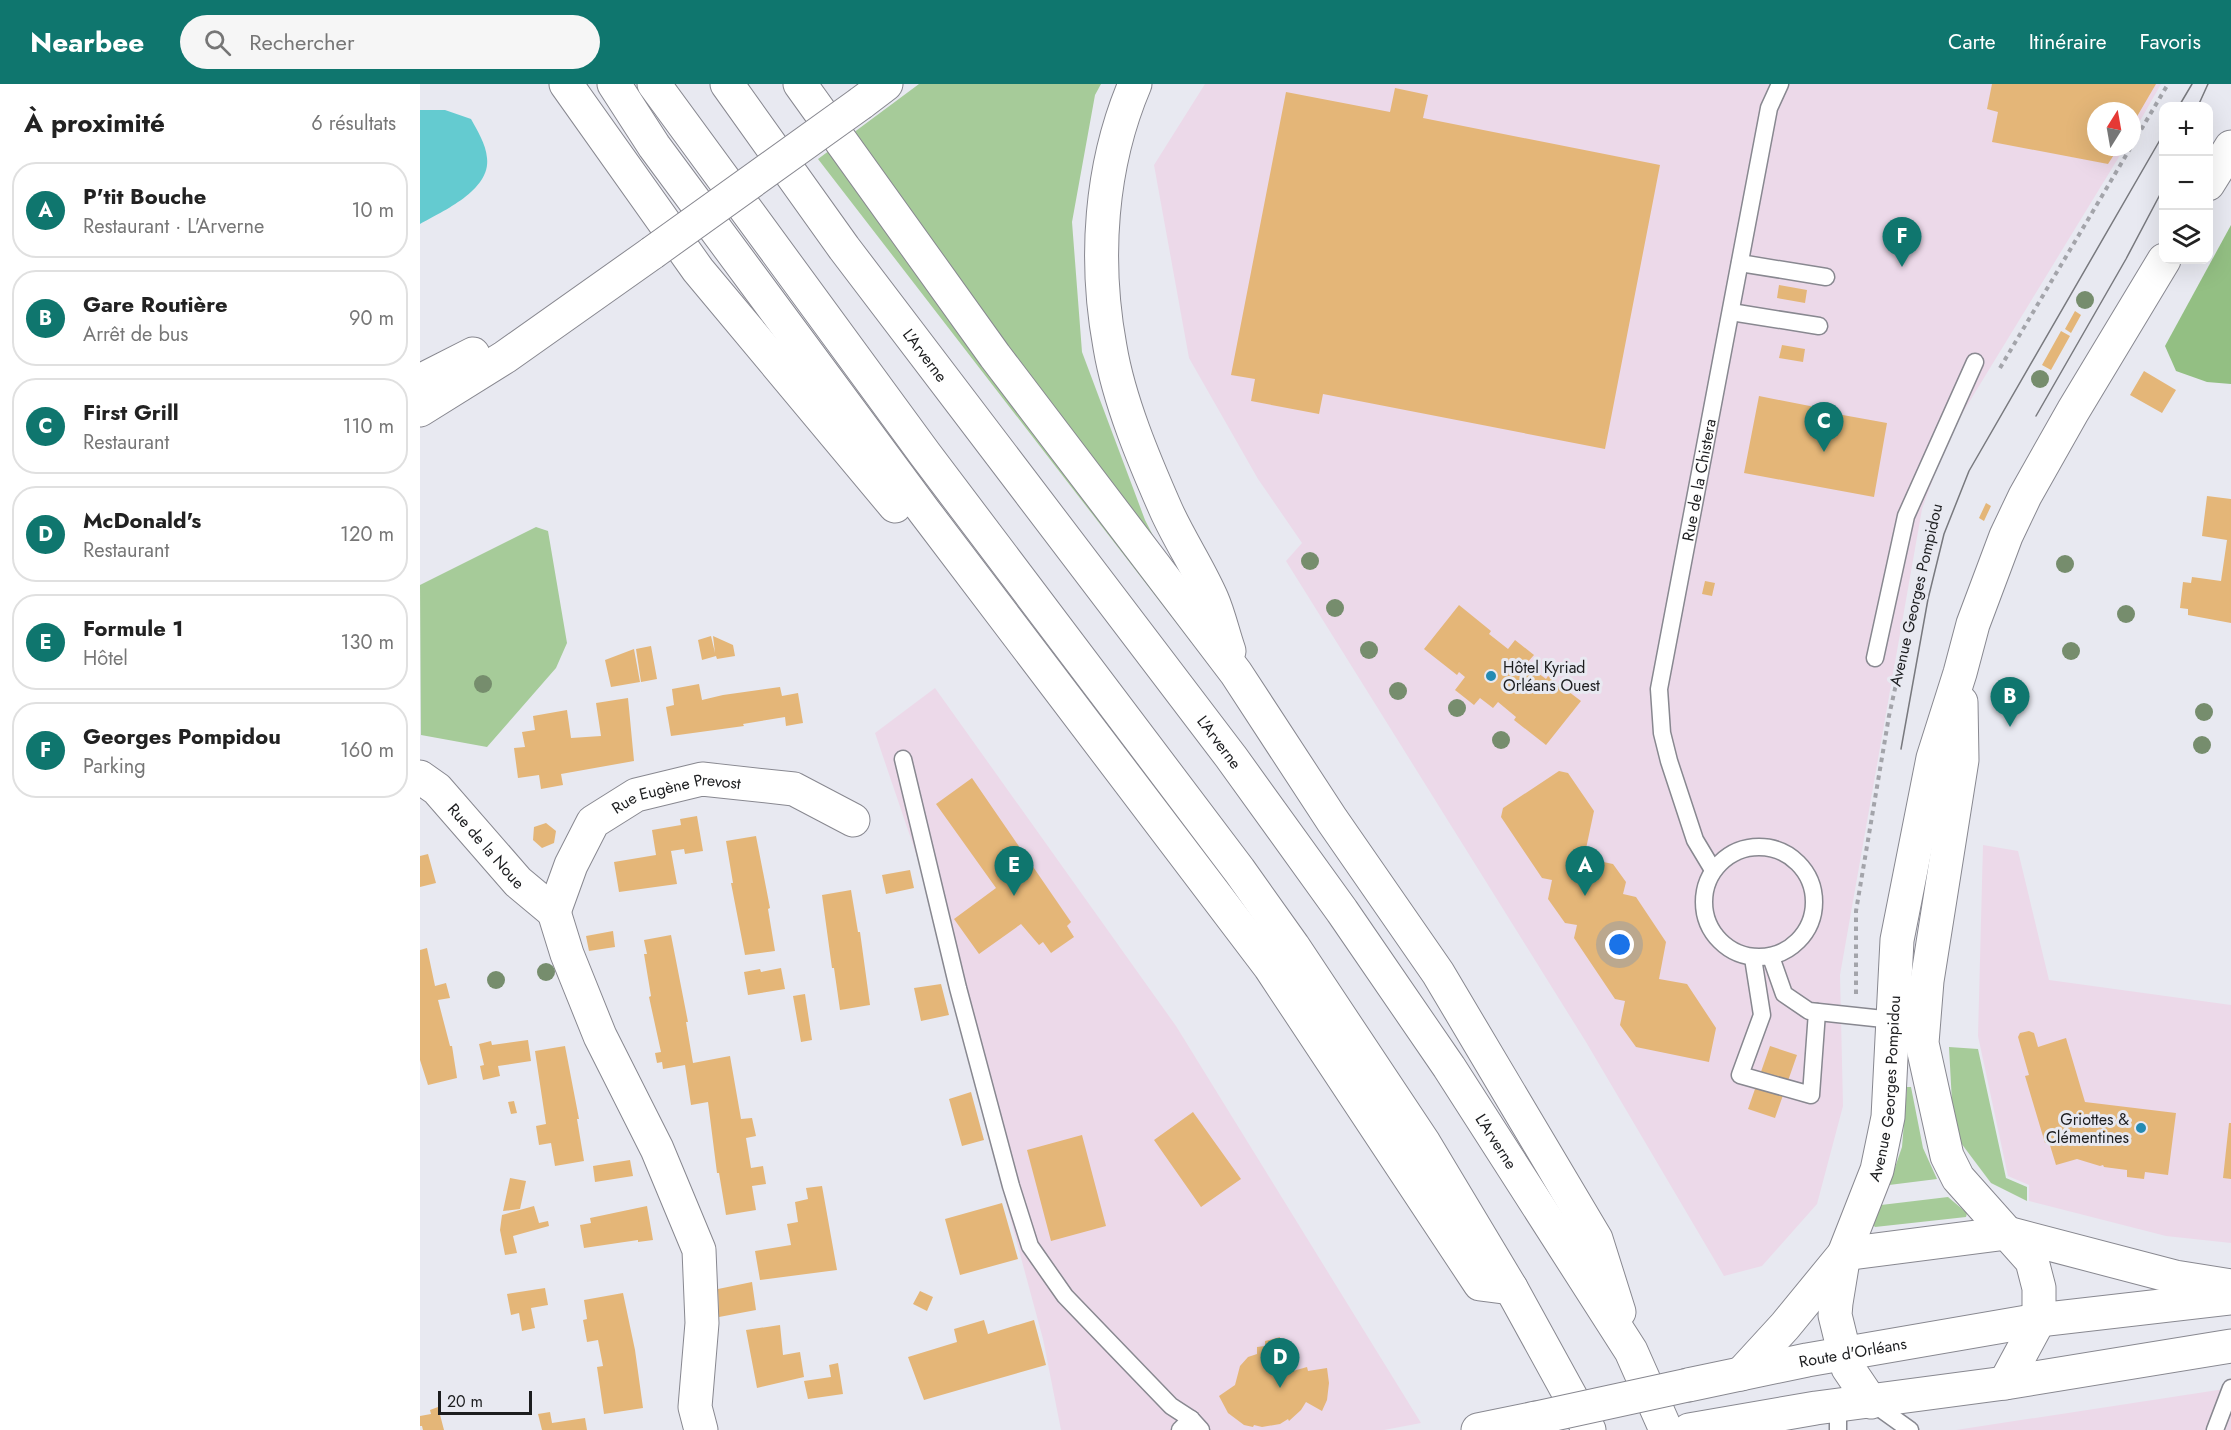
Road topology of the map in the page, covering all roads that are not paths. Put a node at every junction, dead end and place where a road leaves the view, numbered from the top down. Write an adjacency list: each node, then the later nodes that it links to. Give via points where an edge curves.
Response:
1 (566, 84): 21 (main road, via 698,270 896,508)
2 (614, 84): 21 (main road, via 654,146)
3 (654, 84): 37 (main road, via 904,426 1226,851 1424,1143)
4 (727, 84): 41 (main road, L'Arverne, via 844,248 1231,757 1342,911 1449,1067)
5 (800, 84): 24 (main road, via 995,356)
6 (886, 84): 9 (main road)
7 (1135, 84): 24 (main road, via 1110,163 1102,223 1110,348 1131,426 1167,511 1212,600)
8 (1780, 84): 13 (lane, Rue de la Chistera, via 1769,108)
9 (855, 92): 12 (main road)
10 (2231, 147): 11 (main road)
11 (2213, 176)
12 (648, 245): 19 (main road, via 496,340); 20 (main road, via 505,357)
13 (1740, 263): 15 (lane); 16 (lane, Rue de la Chistera)
14 (2162, 264): 23 (main road, Avenue Georges Pompidou, via 2025,496 1990,576)
15 (1826, 277)
16 (1731, 312): 17 (lane); 28 (lane, Rue de la Chistera, via 1659,689 1662,733 1669,761 1695,840)
17 (1819, 326)
18 (1975, 362): 22 (lane, via 1906,516)
19 (420, 381)
20 (420, 411)
21 (924, 511): 37 (main road, via 1270,967 1480,1284)
22 (1875, 658)
23 (1960, 672): 33 (main road, Avenue Georges Pompidou, via 1933,758 1897,939); 34 (main road, Avenue Georges Pompidou, via 1962,760 1926,981 1922,1043 1947,1156 1958,1178)
24 (1236, 673): 41 (main road, via 1438,973 1596,1239)
25 (903, 759): 48 (lane, via 958,988 1030,1246 1065,1296)
26 (420, 777): 29 (main road, Rue de la Noue, via 437,789 518,882)
27 (853, 820): 29 (main road, Rue Eugène Prevost, via 794,789 702,779 636,795 594,822 571,865)
28 (1713, 870): 30 (lane, via 1705,888 1703,907 1708,926 1719,941 1735,952); 31 (lane, via 1742,849 1759,847 1777,850 1805,871 1814,905 1810,923 1788,950)
29 (554, 912): 50 (main road, via 600,1036 657,1149 699,1250 702,1323 695,1407)
30 (1753, 957): 31 (lane); 32 (lane, via 1762,1015 1740,1075 1811,1095)
31 (1771, 957): 32 (lane, via 1784,994)
32 (1817, 1012): 33 (lane)
33 (1893, 1020): 35 (main road, Avenue Georges Pompidou, via 1888,1117 1877,1170)
34 (2007, 1233): 35 (main road); 36 (main road, via 2175,1277); 39 (main road, Avenue Georges Pompidou, via 2032,1261 2039,1288)
35 (1844, 1254): 42 (main road, via 1835,1315); 43 (main road)
36 (2231, 1286)
37 (1511, 1288): 52 (main road)
38 (2231, 1298): 39 (main road, Route d'Orléans)
39 (2039, 1320): 42 (main road, Route d'Orléans); 44 (main road)
40 (2231, 1346): 44 (main road)
41 (1631, 1351): 53 (main road, L'Arverne)
42 (1844, 1354): 43 (main road, Route d'Orléans); 46 (main road, via 1848,1368)
43 (1741, 1374): 51 (main road, Route d'Orléans, bridge)
44 (2005, 1383): 46 (main road)
45 (2231, 1388): 55 (lane)
46 (1871, 1402): 47 (main road); 54 (lane)
47 (1838, 1418): 49 (main road)
48 (1191, 1426)
49 (1701, 1428)
50 (701, 1430)
51 (1478, 1430)
52 (1589, 1430)
53 (1666, 1430)
54 (1910, 1430)
55 (2215, 1430)

